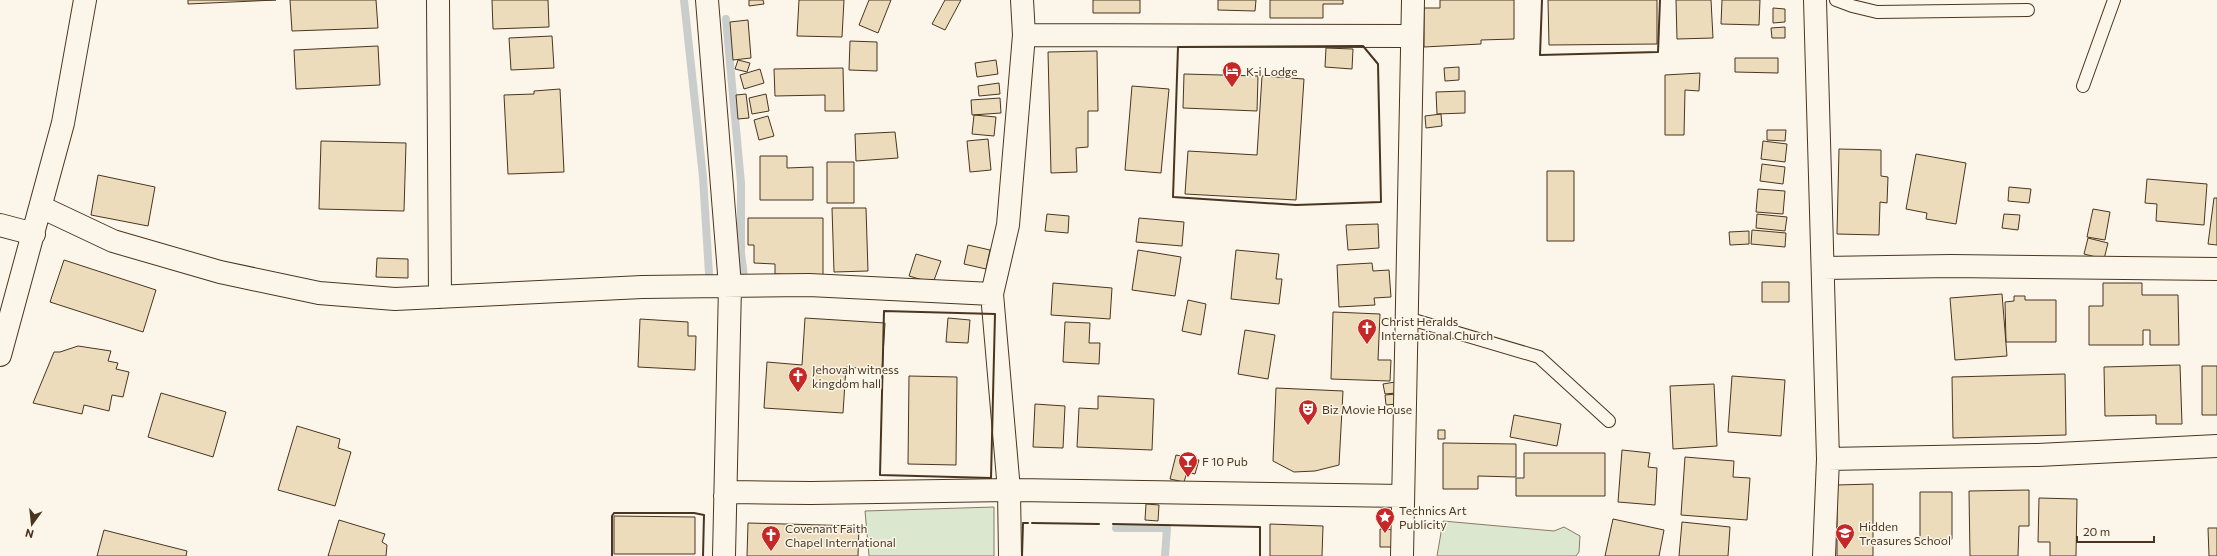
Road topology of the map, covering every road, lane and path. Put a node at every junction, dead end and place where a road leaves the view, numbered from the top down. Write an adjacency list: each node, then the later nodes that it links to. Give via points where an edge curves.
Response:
1 (85, 0): 13 (street, via 63,123)
2 (438, 0): 20 (street)
3 (707, 0): 18 (street)
4 (1022, 0): 10 (street)
5 (1413, 0): 11 (street)
6 (1815, 0): 16 (street)
7 (1836, 0): 9 (lane, via 1877,12)
8 (2114, 0): 12 (lane)
9 (2028, 10)
10 (1024, 34): 11 (street); 19 (street, via 1008,225)
11 (1412, 36): 21 (street)
12 (2083, 86)
13 (41, 207): 15 (street); 20 (street, via 113,241 220,272 319,293 395,299)
14 (0, 225): 15 (street)
15 (34, 234): 22 (street)
16 (1823, 268): 17 (street, via 1974,266); 25 (street)
17 (2217, 269)
18 (730, 286): 19 (street, via 882,287); 20 (street, via 642,287); 27 (street)
19 (992, 294): 26 (street)
20 (440, 297)
21 (1407, 318): 23 (lane, via 1539,357); 28 (street)
22 (0, 354)
23 (1609, 421)
24 (2217, 446): 25 (street, via 2038,455)
25 (1828, 459): 32 (street)
26 (1009, 490): 27 (street, via 731,492); 28 (street); 30 (street)
27 (725, 496): 29 (street)
28 (1403, 496): 31 (street)
29 (724, 556)
30 (1010, 556)
31 (1402, 556)
32 (1824, 556)

